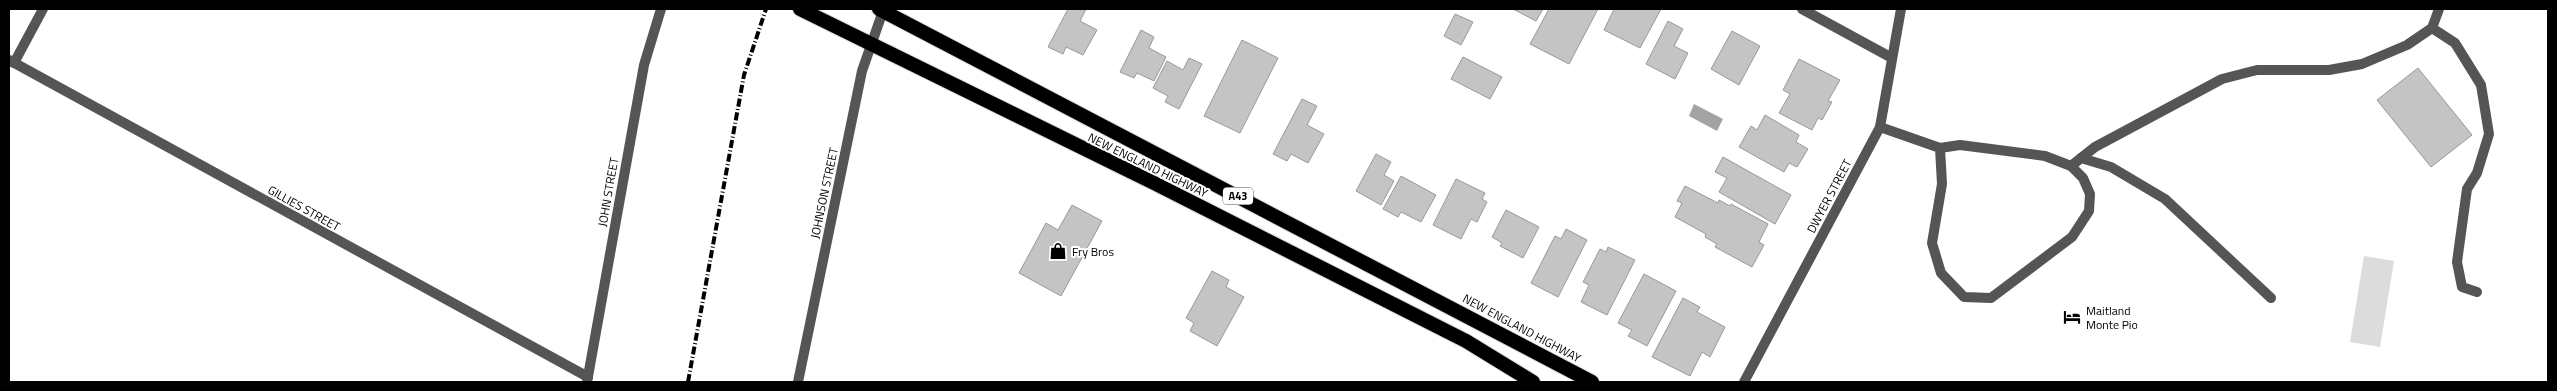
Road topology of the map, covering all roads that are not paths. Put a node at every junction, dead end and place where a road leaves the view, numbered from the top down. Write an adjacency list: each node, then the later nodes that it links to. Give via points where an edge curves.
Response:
1 (43, 9): 11 (street)
2 (661, 9): 18 (street, JOHN STREET, via 644,65)
3 (800, 9): 9 (highway, NEW ENGLAND HIGHWAY / A43)
4 (1802, 9): 10 (street)
5 (1901, 9): 10 (street, DWYER STREET)
6 (2439, 9): 8 (street)
7 (881, 10): 9 (street, JOHNSON STREET); 21 (highway, NEW ENGLAND HIGHWAY / A43)
8 (2432, 28): 14 (street, via 2407,45 2362,64 2329,70 2257,70 2222,79 2095,147); 16 (street, via 2455,44 2481,85 2489,134 2477,173 2467,189 2457,262 2462,288)
9 (872, 45): 19 (street, JOHNSON STREET, via 862,71); 20 (highway, NEW ENGLAND HIGHWAY / A43, via 1457,337)
10 (1892, 58): 12 (street, DWYER STREET)
11 (11, 61): 18 (street, GILLIES STREET)
12 (1880, 127): 13 (street); 22 (street, DWYER STREET)
13 (1940, 148): 15 (street, via 1960,145 2045,156); 15 (street, via 1942,184 1932,243 1941,273 1964,297 1991,298 2072,237 2089,212 2090,194 2084,178)
14 (2081, 158): 15 (street); 17 (street, via 2112,167 2165,199)
15 (2071, 166)
16 (2477, 292)
17 (2272, 298)
18 (587, 380)
19 (798, 382)
20 (1533, 382)
21 (1592, 382)
22 (1744, 382)

